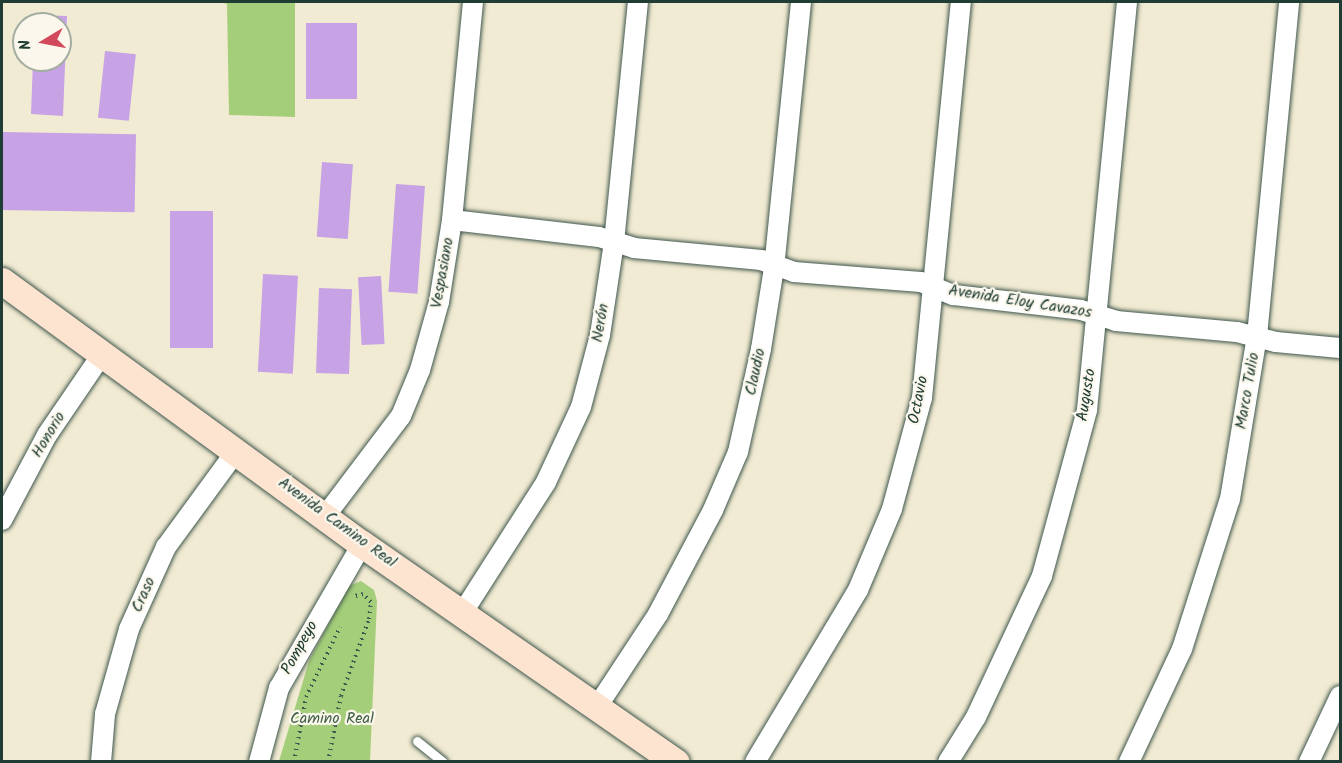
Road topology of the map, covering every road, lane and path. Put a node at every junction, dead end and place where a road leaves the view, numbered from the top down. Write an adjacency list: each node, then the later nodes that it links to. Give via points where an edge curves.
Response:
1 (473, 2): 7 (street, Vespasiano)
2 (638, 2): 8 (street, Nerón)
3 (801, 2): 9 (street, Claudio)
4 (961, 2): 11 (street, Octavio)
5 (1127, 2): 12 (street, Augusto)
6 (1289, 2): 13 (street, Marco Tulio)
7 (452, 220): 8 (street, Avenida Eloy Cavazos); 17 (street, Vespasiano, via 440,302 420,370 400,416)
8 (614, 242): 9 (street, Avenida Eloy Cavazos, via 634,248 761,260); 21 (street, Nerón, via 600,335 580,407 546,482)
9 (774, 268): 11 (street, Avenida Eloy Cavazos, via 921,282); 24 (street, Claudio, via 738,452 713,510 658,614)
10 (2, 281): 15 (street, Avenida Camino Real)
11 (933, 287): 12 (street, Avenida Eloy Cavazos, via 954,295); 32 (street, Octavio, via 922,398 892,509 858,590)
12 (1098, 314): 13 (street, Avenida Eloy Cavazos, via 1116,321); 33 (street, Augusto, via 1086,410 1042,576 976,717)
13 (1257, 336): 14 (street, Avenida Eloy Cavazos, via 1276,342); 34 (street, Marco Tulio, via 1230,499 1182,649)
14 (1341, 348)
15 (103, 354): 16 (street, Avenida Camino Real); 18 (street, Honorio, via 47,435)
16 (237, 450): 17 (street, Avenida Camino Real); 26 (street, Craso, via 166,547 129,629 105,714)
17 (326, 515): 19 (street, Avenida Camino Real)
18 (2, 520)
19 (362, 544): 21 (street, Avenida Camino Real); 27 (street, Pompeyo, via 279,688)
20 (351, 604): 29 (path, via 355,595 363,594 370,602 369,619 341,696)
21 (463, 612): 24 (street, Avenida Camino Real)
22 (343, 621): 28 (path, via 306,697)
23 (1341, 696): 35 (street)
24 (597, 707): 31 (street, Avenida Camino Real)
25 (417, 741): 30 (lane)
26 (101, 762)
27 (259, 762)
28 (294, 762)
29 (328, 762)
30 (443, 762)
31 (676, 762)
32 (755, 762)
33 (948, 762)
34 (1130, 762)
35 (1309, 762)

